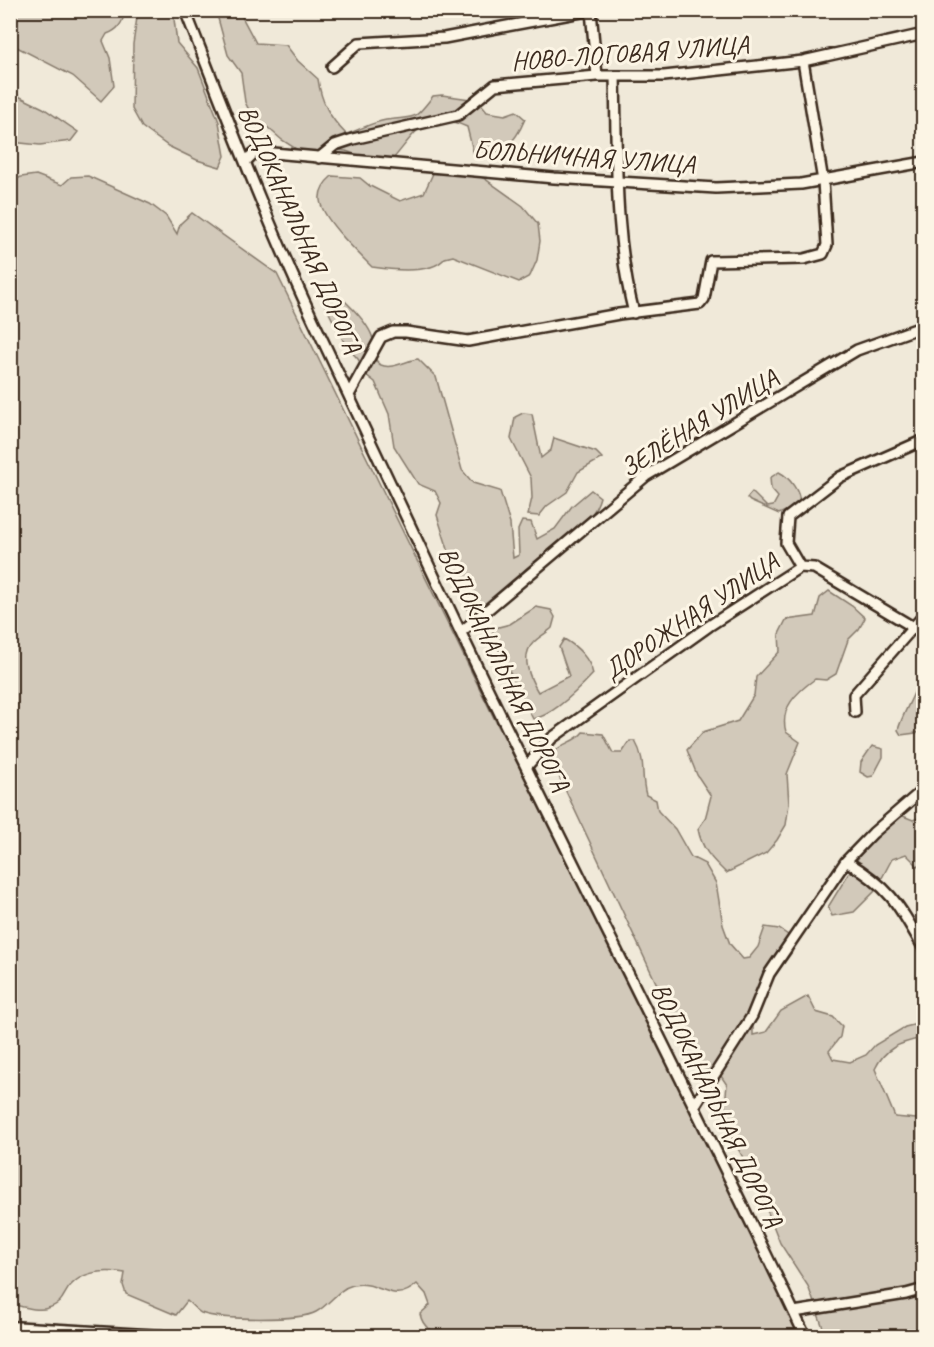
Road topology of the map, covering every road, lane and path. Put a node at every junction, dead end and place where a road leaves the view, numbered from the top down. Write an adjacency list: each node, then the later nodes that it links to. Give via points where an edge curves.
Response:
1 (185, 10): 9 (street, ВОДОКАНАЛЬНАЯ ДОРОГА)
2 (591, 11): 5 (street, via 444,38 359,43); 6 (street)
3 (924, 34): 4 (street, НОВО-ЛОГОВАЯ УЛИЦА)
4 (803, 61): 7 (street, НОВО-ЛОГОВАЯ УЛИЦА, via 663,76); 11 (street)
5 (332, 67)
6 (597, 76): 7 (street, НОВО-ЛОГОВАЯ УЛИЦА); 8 (street, НОВО-ЛОГОВАЯ УЛИЦА, via 495,85 458,115 353,139 335,145)
7 (615, 76): 12 (street)
8 (320, 158): 9 (street, БОЛЬНИЧНАЯ УЛИЦА, via 258,152); 12 (street, БОЛЬНИЧНАЯ УЛИЦА)
9 (246, 162): 15 (street, ВОДОКАНАЛЬНАЯ ДОРОГА, via 324,343)
10 (924, 162): 11 (street, БОЛЬНИЧНАЯ УЛИЦА)
11 (823, 181): 12 (street, БОЛЬНИЧНАЯ УЛИЦА, via 716,188); 13 (street, via 827,245 823,254 804,259 711,261 700,304)
12 (618, 183): 13 (street, via 624,277)
13 (633, 313): 15 (street, via 468,341 406,332 386,334)
14 (924, 326): 21 (street, ЗЕЛЁНАЯ УЛИЦА, via 857,350 645,476)
15 (350, 393): 21 (street, ВОДОКАНАЛЬНАЯ ДОРОГА)
16 (924, 440): 17 (street, via 840,477 788,517 786,543)
17 (800, 567): 19 (street, ДОРОЖНАЯ УЛИЦА, via 814,568); 23 (street, ДОРОЖНАЯ УЛИЦА, via 709,626 552,738)
18 (924, 615): 19 (street)
19 (913, 627): 20 (street, ДОРОЖНАЯ УЛИЦА); 22 (street, via 854,695)
20 (924, 628)
21 (461, 632): 23 (street, ВОДОКАНАЛЬНАЯ ДОРОГА)
22 (855, 712)
23 (527, 766): 27 (street, ВОДОКАНАЛЬНАЯ ДОРОГА)
24 (924, 789): 25 (street)
25 (846, 861): 26 (street, via 873,877 894,898); 27 (street, via 769,974 752,1016)
26 (924, 949)
27 (695, 1105): 29 (street, ВОДОКАНАЛЬНАЯ ДОРОГА)
28 (924, 1289): 29 (street)
29 (794, 1312): 32 (street, ВОДОКАНАЛЬНАЯ ДОРОГА)
30 (10, 1328): 31 (main road)
31 (162, 1336)
32 (805, 1336)

